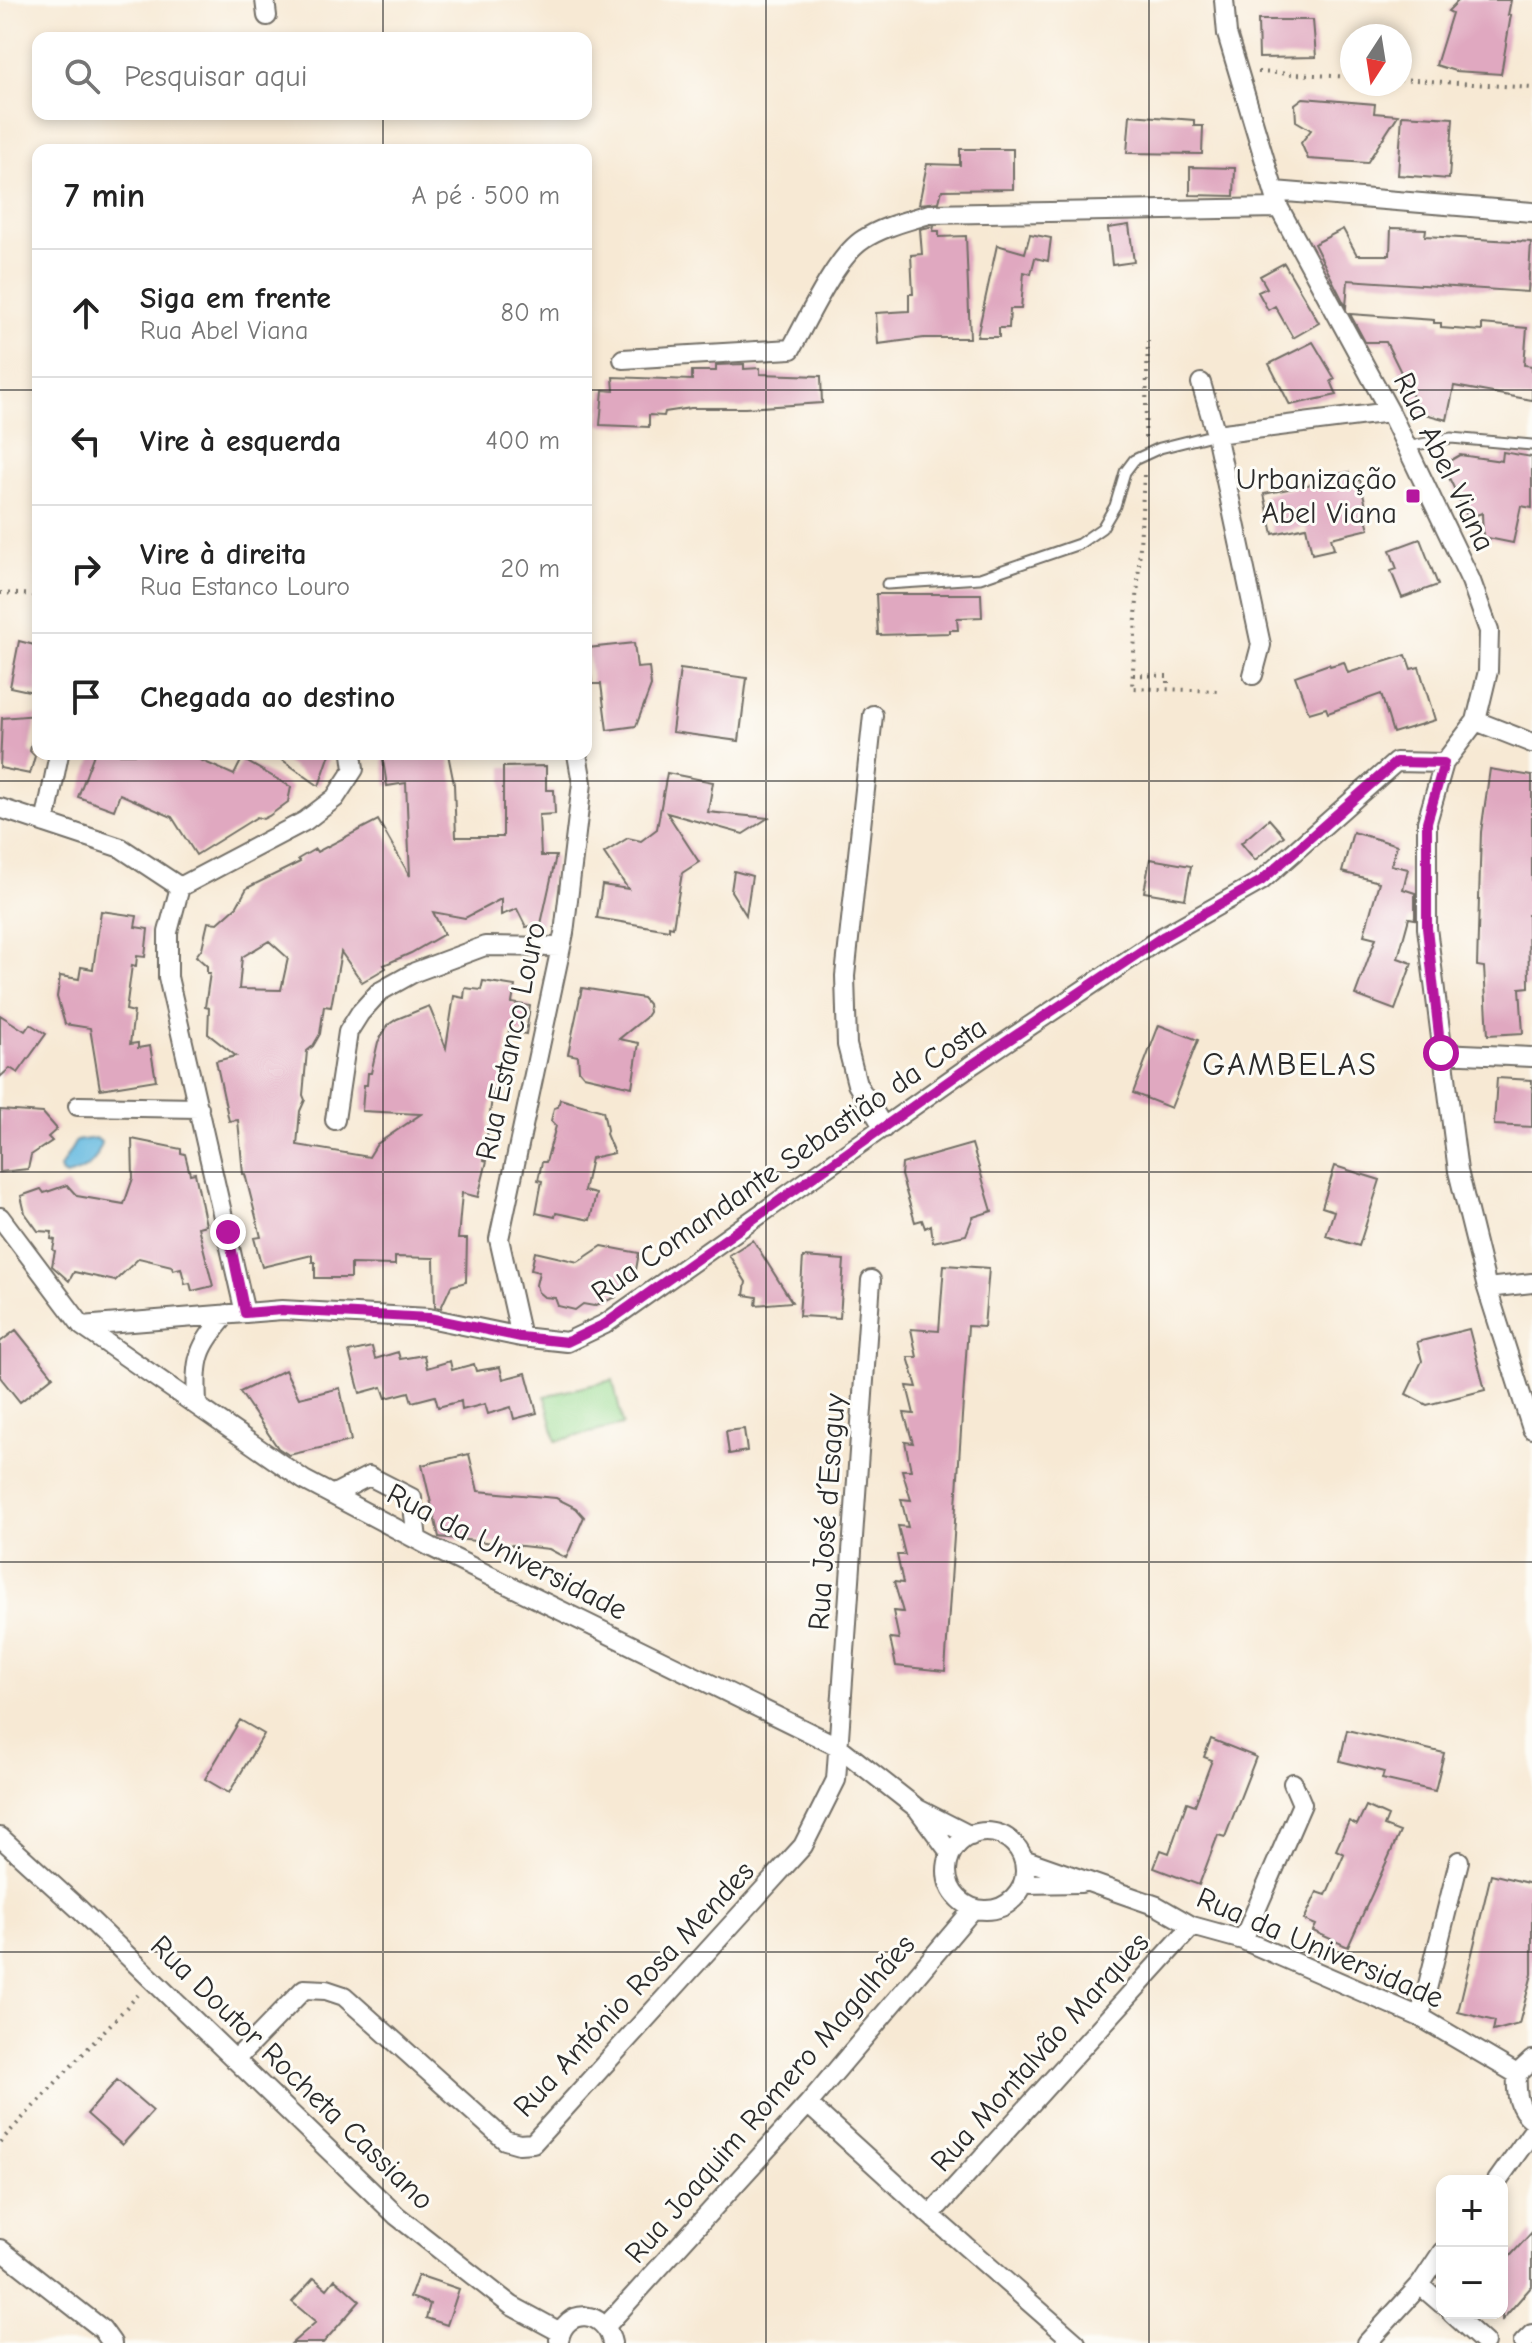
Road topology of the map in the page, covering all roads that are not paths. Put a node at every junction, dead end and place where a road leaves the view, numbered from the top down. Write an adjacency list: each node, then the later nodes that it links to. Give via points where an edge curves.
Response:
1 (1224, 0): 2 (street, Rua Abel Viana, via 1227,34)
2 (1277, 199): 3 (street); 4 (street, via 929,214 871,235 844,256 791,349); 6 (street, Rua Abel Viana)
3 (1532, 212)
4 (623, 359)
5 (1201, 383): 7 (street)
6 (1390, 412): 7 (street); 9 (street, Rua Abel Viana)
7 (1216, 434): 10 (lane, via 1134,460 1102,528 1079,544 980,578); 11 (street, via 1261,645)
8 (1532, 445): 9 (lane, via 1451,438)
9 (1407, 447): 13 (street, Rua Abel Viana, via 1489,631 1488,671)
10 (887, 584)
11 (1253, 675)
12 (873, 715): 28 (street, via 845,976 847,1045 857,1084)
13 (1476, 721): 14 (street); 18 (street, Rua Abel Viana)
14 (1532, 743)
15 (58, 760): 20 (street)
16 (353, 760): 21 (street, via 354,769 335,798 305,821)
17 (578, 760): 22 (street, Rua Estanco Louro, via 582,783)
18 (1444, 763): 23 (street, Rua Abel Viana, via 1427,822 1427,928); 28 (street, Rua Comandante Sebastião da Costa, via 1396,762 1261,881 1164,936)
19 (0, 808): 20 (street)
20 (45, 823): 21 (street, via 121,848)
21 (180, 887): 26 (street, via 168,932 168,977)
22 (561, 947): 27 (street, via 485,946 415,972 379,992 348,1032); 35 (street, Rua Estanco Louro, via 499,1239)
23 (1441, 1053): 24 (street); 32 (street, Rua Abel Viana, via 1458,1171)
24 (1532, 1057)
25 (78, 1106): 26 (street)
26 (199, 1108): 33 (street)
27 (335, 1120)
28 (884, 1128): 35 (street, Rua Comandante Sebastião da Costa, via 605,1324 567,1342)
29 (0, 1217): 34 (street, Rua da Universidade)
30 (871, 1280): 40 (street, Rua José d´Esaguy)
31 (1532, 1283): 32 (street)
32 (1487, 1288): 37 (street, Rua Abel Viana)
33 (236, 1313): 34 (street, Rua Comandante Sebastião da Costa); 35 (street, Rua Comandante Sebastião da Costa, via 282,1310 429,1318); 36 (street, via 204,1340 195,1366)
34 (82, 1326): 36 (street, Rua da Universidade)
35 (521, 1337)
36 (197, 1403): 38 (street, Rua da Universidade)
37 (1532, 1429)
38 (332, 1495): 39 (street, Rua da Universidade); 39 (street, via 369,1476 412,1498)
39 (417, 1539): 40 (street, Rua da Universidade)
40 (839, 1747): 42 (street, Rua da Universidade); 54 (street, Rua António Rosa Mendes, via 836,1780 803,1846 533,2143 505,2140 344,1996 326,1990 304,1989)
41 (1293, 1783): 52 (street, via 1302,1804)
42 (918, 1809): 43 (street, Rua da Universidade); 45 (street, Rua da Universidade)
43 (971, 1836): 45 (street); 46 (street, Rua da Universidade, via 996,1834 1008,1839)
44 (0, 1837): 54 (street, Rua Doutor Rocheta Cassiano)
45 (951, 1854): 50 (street, via 951,1887)
46 (1023, 1859): 48 (street, Rua da Universidade); 49 (street)
47 (1459, 1861): 53 (street)
48 (1096, 1883): 49 (street, Rua da Universidade); 51 (street, Rua da Universidade)
49 (1023, 1884): 50 (street, via 998,1908)
50 (974, 1908): 57 (street, Rua Joaquim Romero Magalhães)
51 (1192, 1926): 52 (street, Rua da Universidade); 61 (street, Rua Montalvão Marques)
52 (1243, 1940): 53 (street, Rua da Universidade)
53 (1420, 2017): 56 (street, Rua da Universidade)
54 (235, 2060): 69 (street, Rua Doutor Rocheta Cassiano, via 397,2216)
55 (1532, 2060): 56 (street)
56 (1517, 2074): 58 (street, via 1519,2102)
57 (808, 2104): 61 (street); 68 (street, Rua Joaquim Romero Magalhães)
58 (1532, 2119)
59 (1532, 2132): 60 (street)
60 (1501, 2175)
61 (930, 2215): 71 (street)
62 (0, 2249): 70 (street, via 102,2329)
63 (1436, 2261): 64 (street)
64 (1420, 2285): 65 (street); 72 (street)
65 (1436, 2299)
66 (1459, 2319): 73 (street)
67 (1532, 2334): 74 (street)
68 (609, 2335): 69 (street, Rua Doutor Rocheta Cassiano, via 599,2320 582,2316)
69 (559, 2337)
70 (112, 2343)
71 (1076, 2343)
72 (1367, 2343)
73 (1485, 2343)
74 (1523, 2343)

